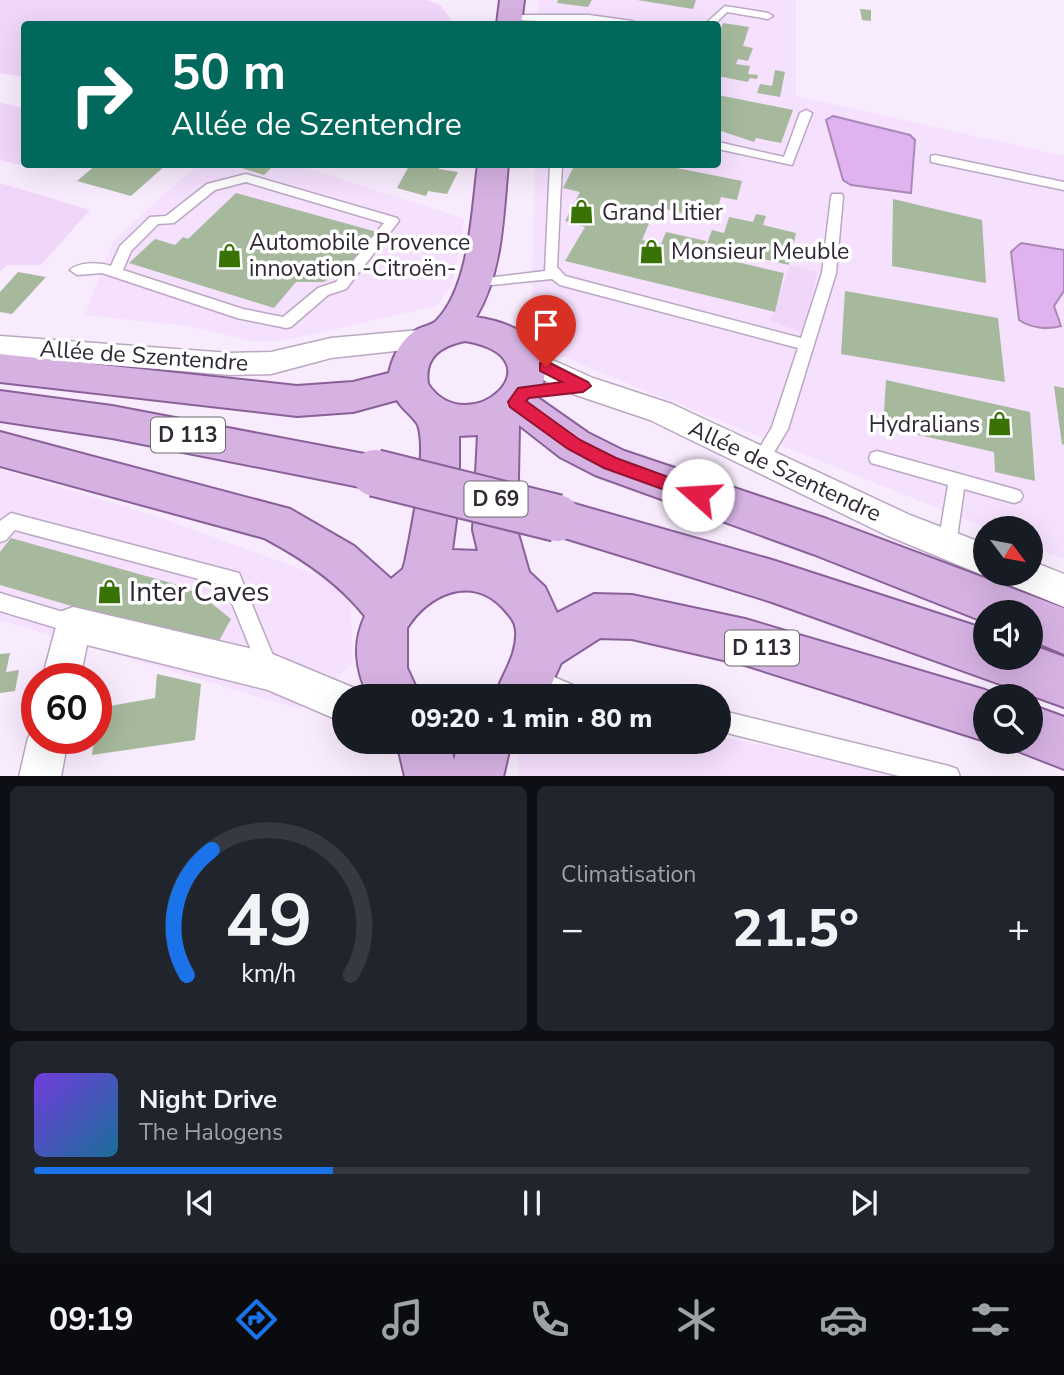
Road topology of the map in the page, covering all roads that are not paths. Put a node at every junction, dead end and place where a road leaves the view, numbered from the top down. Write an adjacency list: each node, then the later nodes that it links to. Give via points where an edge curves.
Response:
1 (510, 14): 3 (lane)
2 (768, 16): 4 (lane, via 725,9)
3 (610, 21)
4 (713, 21)
5 (806, 113): 6 (lane, via 788,162)
6 (721, 147)
7 (935, 159): 10 (lane)
8 (493, 168): 14 (main road)
9 (556, 168): 15 (lane, via 550,268)
10 (1064, 186)
11 (837, 197): 17 (lane, via 829,273)
12 (77, 270): 13 (lane)
13 (115, 271): 13 (lane, via 242,314 286,323 323,291 341,286 392,221 246,178 211,187 169,220 155,220 125,249)
14 (484, 272): 15 (lane); 16 (main road); 19 (main road, via 469,300)
15 (555, 274): 17 (lane, via 560,280)
16 (498, 333): 19 (main road, via 482,329); 21 (main road, via 521,348)
17 (806, 345): 26 (lane, via 780,429)
18 (0, 346): 19 (street, Allée de Szentendre, via 230,364 271,363 331,348 371,345 396,355)
19 (424, 354): 20 (main road, via 373,395 335,401 297,401); 23 (main road, via 411,395)
20 (0, 368)
21 (517, 392): 23 (main road, via 465,421); 26 (street, Allée de Szentendre, via 583,386 661,412); 32 (main road, D 69, via 495,530); 36 (main road, via 574,445 610,463)
22 (0, 406): 41 (main road, D 113, bridge, via 112,422 375,472 557,517 772,581)
23 (436, 415): 35 (main road, D 69, via 441,436 432,536)
24 (0, 449): 35 (main road, via 275,522 357,573)
25 (877, 458): 27 (lane)
26 (761, 459): 30 (street, Allée de Szentendre)
27 (957, 480): 28 (lane); 30 (lane)
28 (1014, 496)
29 (0, 534): 44 (lane, via 10,520 232,579)
30 (947, 545): 31 (street, Allée de Szentendre)
31 (973, 555)
32 (509, 582): 35 (main road, via 467,569 445,572); 45 (main road, via 524,594 541,628)
33 (1043, 582): 34 (street)
34 (1064, 591)
35 (407, 596): 47 (main road, via 382,632)
36 (986, 600)
37 (0, 602): 39 (lane)
38 (1043, 623): 40 (main road)
39 (73, 624): 42 (street); 44 (street)
40 (1064, 631)
41 (973, 649)
42 (64, 663)
43 (1032, 670): 46 (main road)
44 (270, 672): 48 (street)
45 (542, 680): 49 (main road, D 113, via 594,617 632,617 745,642)
46 (1064, 682)
47 (386, 684)
48 (332, 698)
49 (973, 712)
50 (731, 723): 56 (lane)
51 (1043, 735): 52 (main road)
52 (1064, 743)
53 (45, 754): 57 (street)
54 (426, 754): 58 (main road)
55 (482, 754): 59 (main road)
56 (882, 768): 60 (lane)
57 (40, 776)
58 (432, 776)
59 (477, 776)
60 (949, 776)

